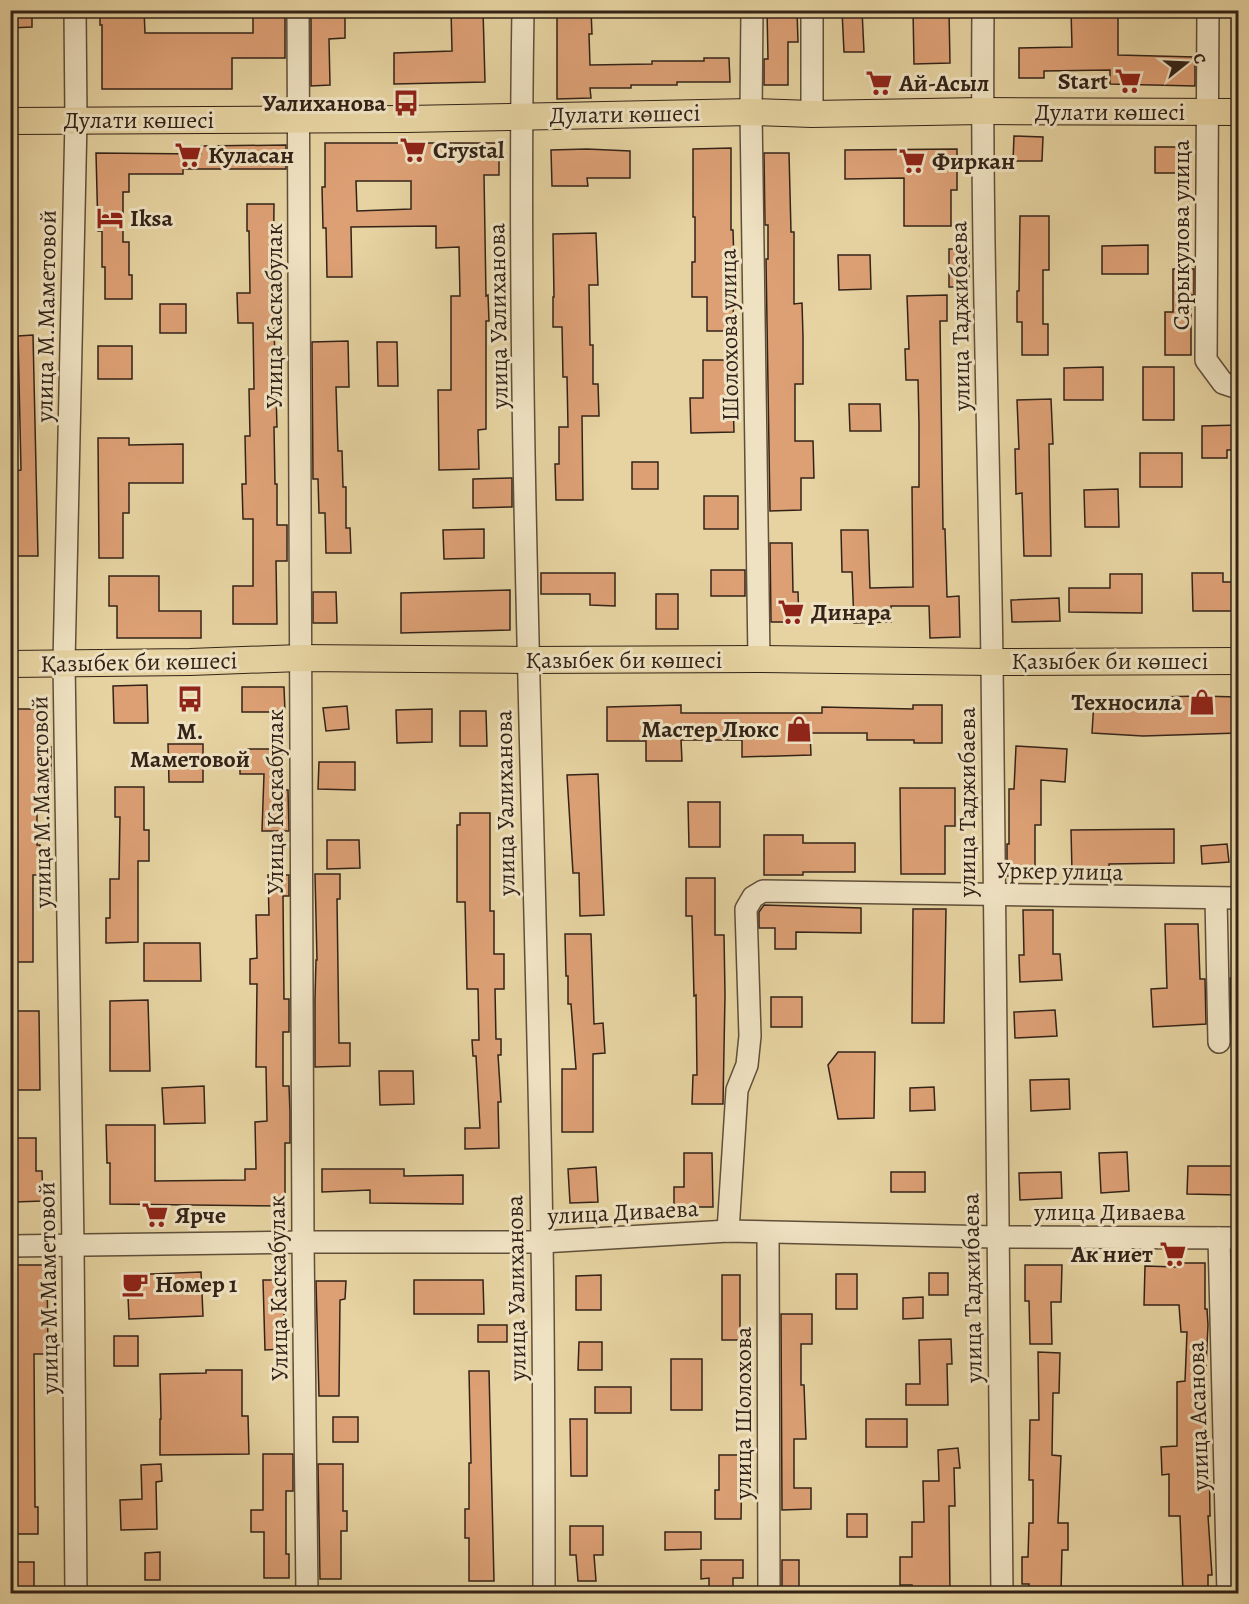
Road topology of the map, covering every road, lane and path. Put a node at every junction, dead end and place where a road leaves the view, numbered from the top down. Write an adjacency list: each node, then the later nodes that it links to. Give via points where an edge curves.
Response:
1 (75, 10): 15 (street, улица М.Маметовой)
2 (298, 10): 14 (street, Улица Каскабулак)
3 (523, 10): 13 (street, улица Уалиханова)
4 (752, 10): 9 (street, Шолохова улица)
5 (812, 10): 12 (street)
6 (983, 10): 8 (street, улица Таджибаева)
7 (1208, 10): 10 (street, Сарыкулова улица)
8 (982, 111): 10 (main road, Дулати көшесі); 12 (main road, Дулати көшесі); 22 (street, улица Таджибаева)
9 (751, 112): 12 (main road, Дулати көшесі); 13 (main road, Дулати көшесі); 19 (street, Шолохова улица)
10 (1207, 112): 11 (main road, Дулати көшесі); 17 (street, Сарыкулова улица, via 1206,360)
11 (1239, 112)
12 (812, 114)
13 (521, 116): 14 (main road, Дулати көшесі); 20 (street, улица Уалиханова)
14 (300, 119): 15 (main road, Дулати көшесі); 18 (street, Улица Каскабулак)
15 (76, 120): 16 (main road, Дулати көшесі); 23 (street, улица М.Маметовой)
16 (10, 121)
17 (1231, 385)
18 (300, 658): 20 (main road, Қазыбек би көшесі); 23 (main road, Қазыбек би көшесі); 33 (street, Улица Каскабулак)
19 (759, 659): 20 (main road, Қазыбек би көшесі); 22 (main road, Қазыбек би көшесі)
20 (527, 660): 34 (street, улица Уалиханова)
21 (1239, 661): 22 (main road, Қазыбек би көшесі)
22 (992, 662): 25 (street, улица Таджибаева)
23 (64, 663): 24 (main road, Қазыбек би көшесі); 36 (street, улица М.Маметовой)
24 (10, 664)
25 (993, 896): 26 (street, Уркер улица); 29 (street, Уркер улица, via 763,891 753,897 746,909 750,1036 747,1065 737,1090); 31 (street, улица Таджибаева)
26 (1216, 898): 27 (street, Уркер улица); 28 (street)
27 (1239, 898)
28 (1219, 1042)
29 (729, 1231): 30 (street, улица Диваева); 34 (street, улица Диваева)
30 (768, 1233): 31 (street, улица Диваева); 40 (street, улица Шолохова)
31 (996, 1237): 32 (street, улица Диваева); 41 (street, улица Таджибаева)
32 (1228, 1238): 42 (street, улица Асанова)
33 (303, 1242): 34 (street, улица Диваева); 36 (street, улица Диваева); 38 (street, Улица Каскабулак)
34 (542, 1242): 39 (street, улица Уалиханова)
35 (10, 1246): 36 (street, улица Диваева)
36 (73, 1246): 37 (street, улица М.Маметовой)
37 (75, 1593)
38 (307, 1593)
39 (544, 1593)
40 (769, 1593)
41 (1002, 1593)
42 (1228, 1593)

